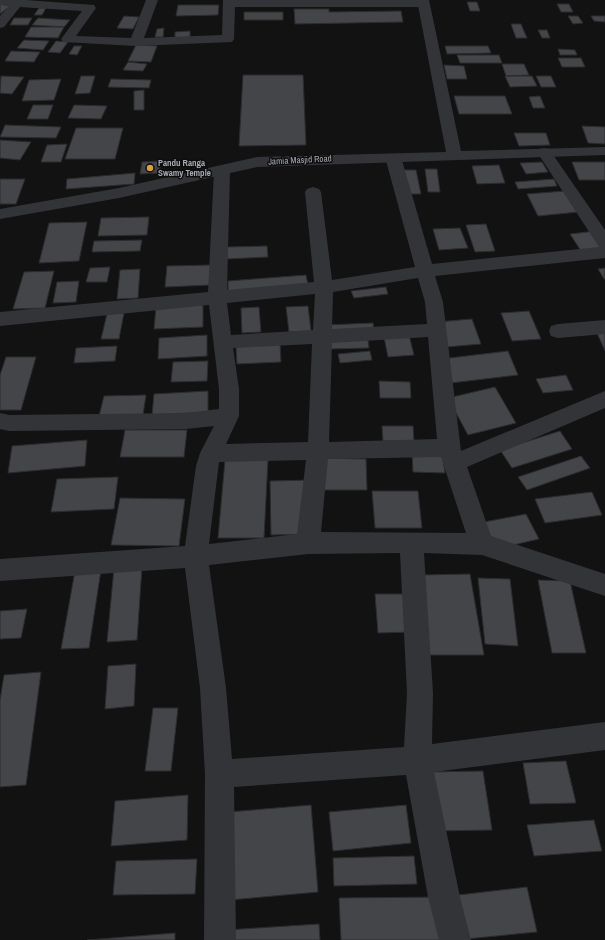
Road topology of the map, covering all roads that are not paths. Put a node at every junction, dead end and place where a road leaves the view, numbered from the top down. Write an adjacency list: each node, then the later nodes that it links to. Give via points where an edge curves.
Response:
1 (152, 0): 8 (street)
2 (229, 1): 5 (street); 8 (street, via 228,39)
3 (0, 2): 4 (street)
4 (18, 2): 6 (street); 7 (street)
5 (423, 2): 11 (street)
6 (93, 4): 8 (street, via 68,39)
7 (0, 24)
8 (136, 42)
9 (605, 150): 10 (street, Jamia Masjid Road)
10 (544, 152): 11 (street, Jamia Masjid Road); 16 (street)
11 (454, 155): 12 (street, Jamia Masjid Road)
12 (393, 157): 13 (street, Jamia Masjid Road, via 257,162); 19 (street)
13 (222, 171): 15 (street, Jamia Masjid Road, via 119,193); 21 (street)
14 (313, 192): 20 (street)
15 (0, 214)
16 (599, 222): 17 (street)
17 (605, 243)
18 (605, 252): 19 (street)
19 (426, 271): 20 (street); 24 (street, via 434,302)
20 (324, 287): 21 (street); 26 (street)
21 (216, 298): 22 (street); 27 (street)
22 (0, 319)
23 (605, 326): 25 (street)
24 (437, 330): 26 (street); 33 (street)
25 (558, 331)
26 (322, 336): 27 (street); 31 (street)
27 (223, 342): 29 (street, via 229,389)
28 (605, 400): 33 (street)
29 (229, 416): 30 (street, via 186,421); 32 (street)
30 (0, 421)
31 (318, 451): 32 (street); 33 (street); 35 (street)
32 (210, 453): 37 (street)
33 (452, 455): 36 (street)
34 (411, 542): 35 (street); 36 (street); 41 (street, via 420,693)
35 (308, 543): 37 (street)
36 (482, 544): 39 (street)
37 (196, 556): 38 (street); 42 (street, via 213,688)
38 (0, 570)
39 (605, 585)
40 (605, 736): 41 (street)
41 (417, 760): 42 (street); 44 (street, via 444,898)
42 (219, 774): 43 (street)
43 (220, 940)
44 (456, 940)

